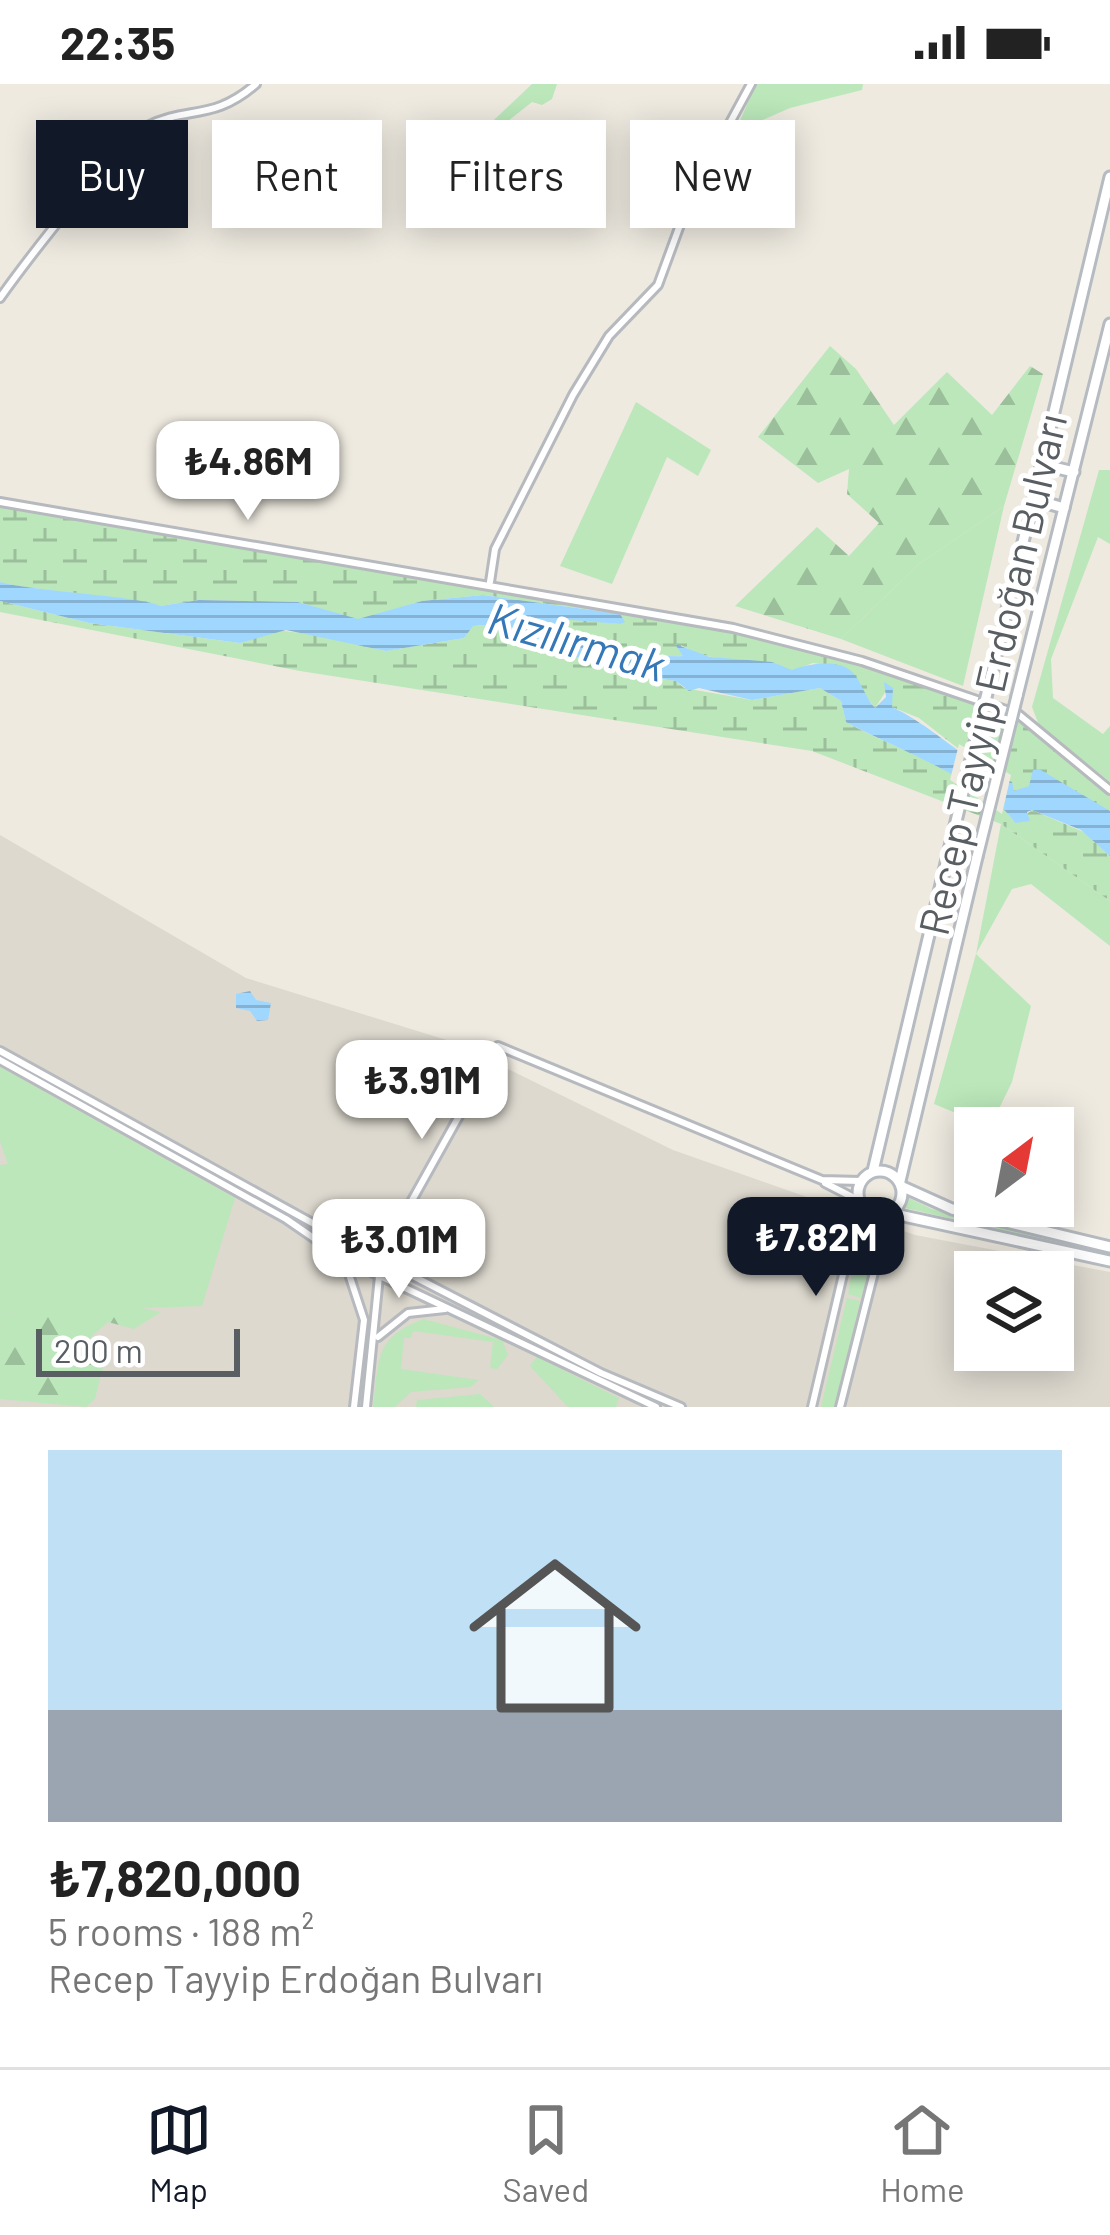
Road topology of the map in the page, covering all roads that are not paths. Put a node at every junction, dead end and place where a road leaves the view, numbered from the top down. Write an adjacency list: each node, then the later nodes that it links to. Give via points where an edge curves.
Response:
1 (256, 84): 4 (street, via 214,113 164,120 132,136)
2 (751, 84): 11 (street, via 692,195 658,285 608,336 573,395 495,549)
3 (1110, 177): 6 (street, Recep Tayyip Erdoğan Bulvarı)
4 (0, 298)
5 (1110, 324): 7 (street, Recep Tayyip Erdoğan Bulvarı)
6 (1040, 464): 7 (street); 8 (street, Recep Tayyip Erdoğan Bulvarı)
7 (1074, 472): 10 (street, Recep Tayyip Erdoğan Bulvarı)
8 (1033, 499): 10 (street); 14 (street, Recep Tayyip Erdoğan Bulvarı, bridge)
9 (0, 502): 11 (street)
10 (1064, 508): 17 (street, Recep Tayyip Erdoğan Bulvarı, bridge)
11 (490, 582): 12 (street, via 734,628 999,706)
12 (1110, 790)
13 (0, 1055): 20 (street); 23 (street)
14 (873, 1171): 16 (street); 17 (street, via 888,1171)
15 (822, 1180): 16 (street); 18 (street); 22 (street, via 498,1046)
16 (861, 1181): 18 (street)
17 (901, 1184): 19 (street, via 902,1201); 21 (street, via 952,1209)
18 (860, 1202): 19 (street, via 872,1214); 32 (street)
19 (890, 1213): 24 (street); 33 (street)
20 (345, 1240): 22 (street); 23 (street)
21 (1110, 1247)
22 (381, 1256): 25 (street); 31 (street)
23 (344, 1259): 25 (street); 28 (street, via 364,1320)
24 (1110, 1261)
25 (377, 1276): 26 (street); 27 (street)
26 (451, 1309): 27 (street, via 408,1313); 30 (street)
27 (376, 1340): 29 (street)
28 (354, 1407)
29 (367, 1407)
30 (656, 1407)
31 (681, 1407)
32 (812, 1407)
33 (840, 1407)

